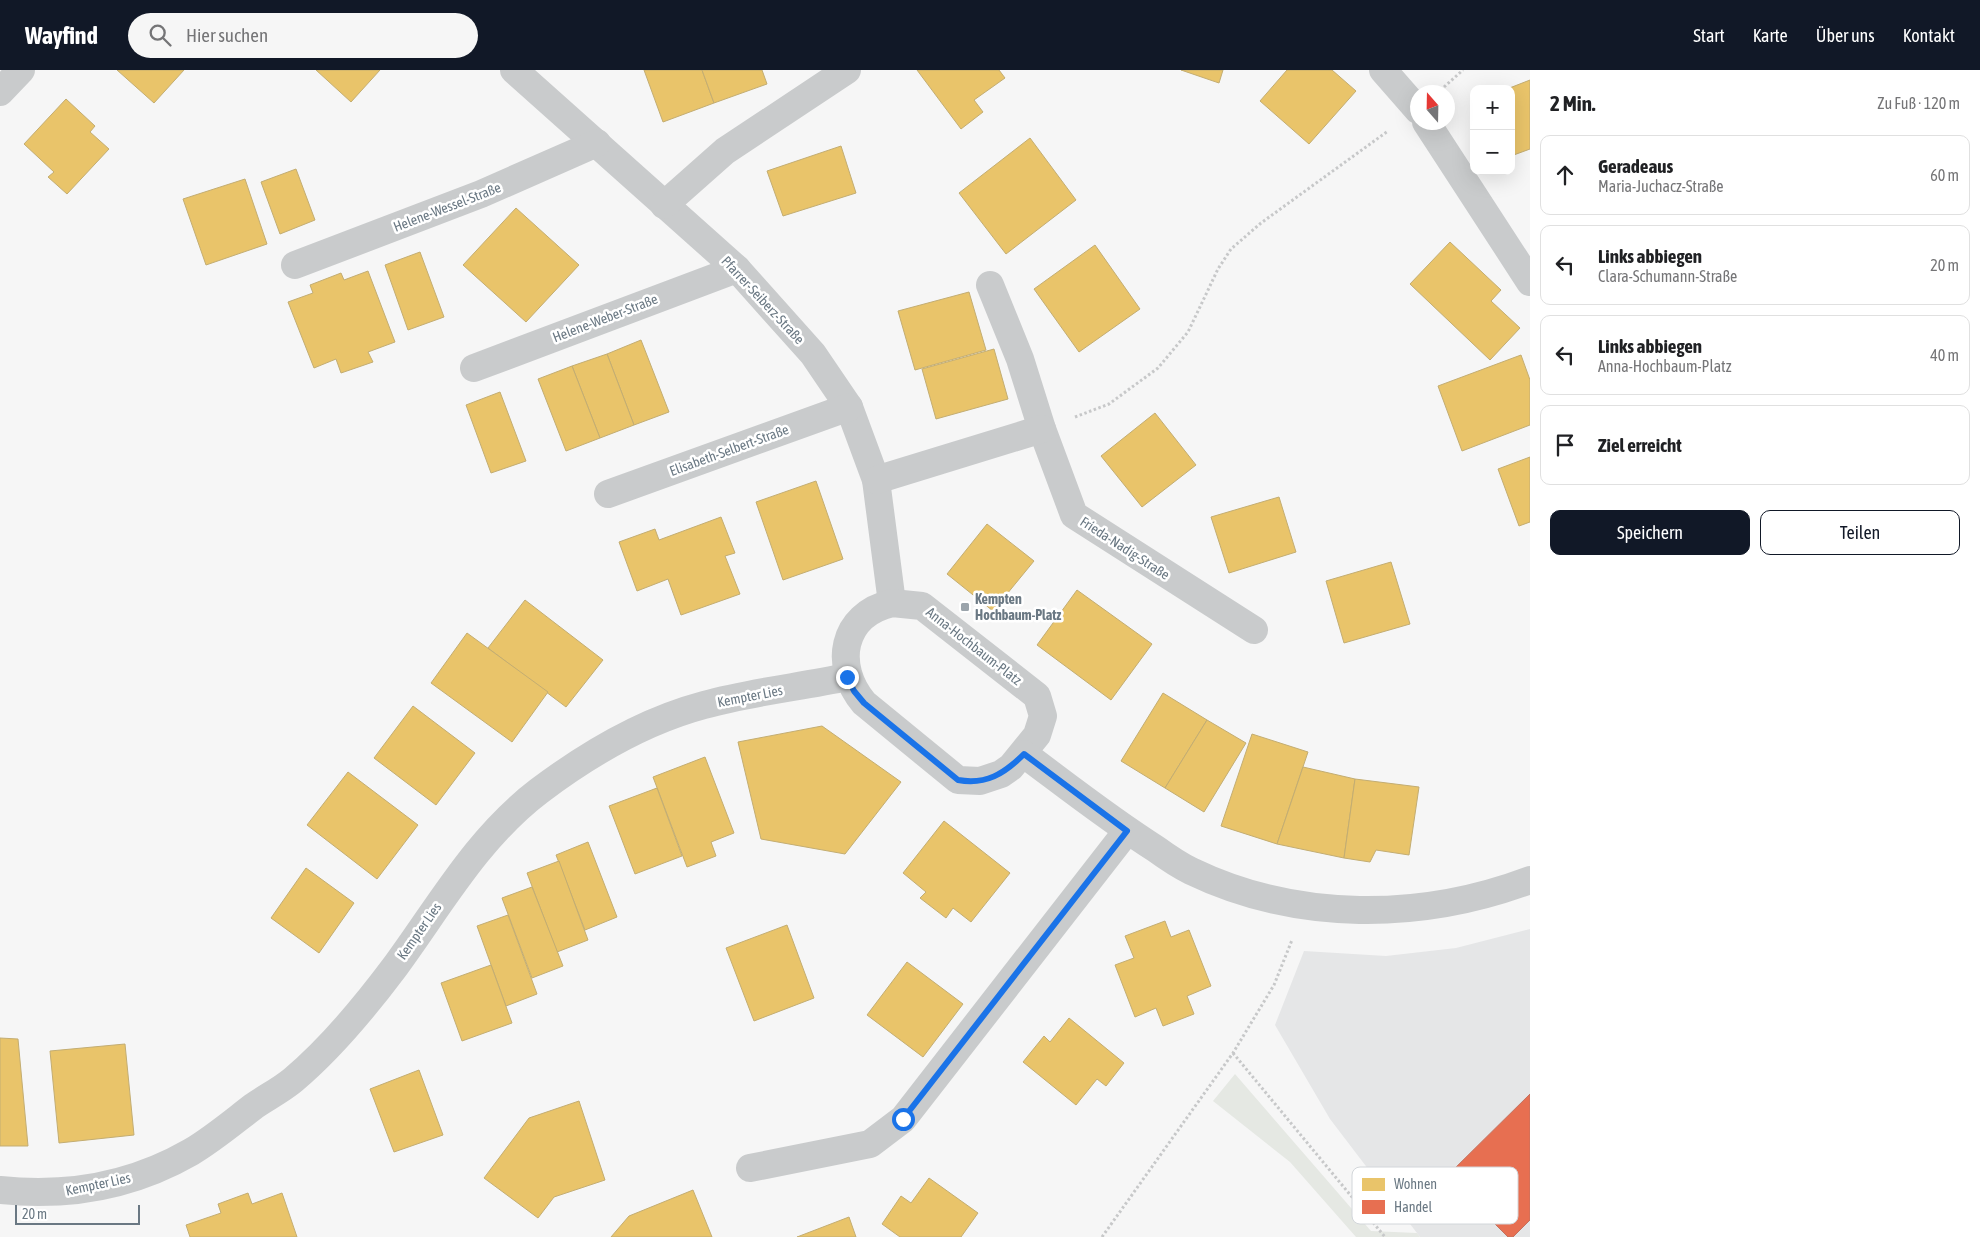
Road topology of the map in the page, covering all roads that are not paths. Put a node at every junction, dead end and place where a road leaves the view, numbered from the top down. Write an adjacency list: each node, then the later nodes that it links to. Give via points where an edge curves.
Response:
1 (21, 70): 5 (street)
2 (514, 70): 8 (street, Pfarrer-Seiberz-Straße)
3 (847, 70): 9 (street, via 725,152)
4 (1383, 70): 6 (street)
5 (0, 92)
6 (1410, 101)
7 (1431, 130): 12 (street)
8 (597, 143): 9 (street, Pfarrer-Seiberz-Straße); 10 (street, Helene-Wessel-Straße, via 481,194)
9 (664, 205): 11 (street, Pfarrer-Seiberz-Straße)
10 (294, 265)
11 (737, 269): 14 (street, Helene-Weber-Straße); 15 (street, Pfarrer-Seiberz-Straße, via 813,354)
12 (1530, 282)
13 (990, 285): 16 (street, Frieda-Nadig-Straße, via 1020,359)
14 (474, 368)
15 (850, 407): 17 (street, Pfarrer-Seiberz-Straße); 18 (street, Elisabeth-Selbert-Straße)
16 (1042, 429): 17 (street); 20 (street, Frieda-Nadig-Straße, via 1074,515)
17 (876, 480): 19 (street, Pfarrer-Seiberz-Straße)
18 (608, 494)
19 (892, 603): 21 (street, Anna-Hochbaum-Platz, via 872,611 856,626 846,645); 22 (street, Anna-Hochbaum-Platz, via 922,606 1037,696 1042,706 1042,726)
20 (1254, 630)
21 (847, 677): 22 (street, Anna-Hochbaum-Platz, via 864,703 958,780 991,779 1011,767); 26 (street, Kempter Lies, via 730,699 674,715 608,745 539,791 508,816 480,848 393,968 322,1055 290,1083 192,1151 156,1170 111,1184 38,1194)
22 (1024, 754): 23 (street)
23 (1127, 831): 24 (street, via 1189,870 1222,885 1300,905 1363,911 1409,909 1460,901); 25 (street, via 903,1119 870,1144)
24 (1530, 880)
25 (750, 1168)
26 (0, 1190)

